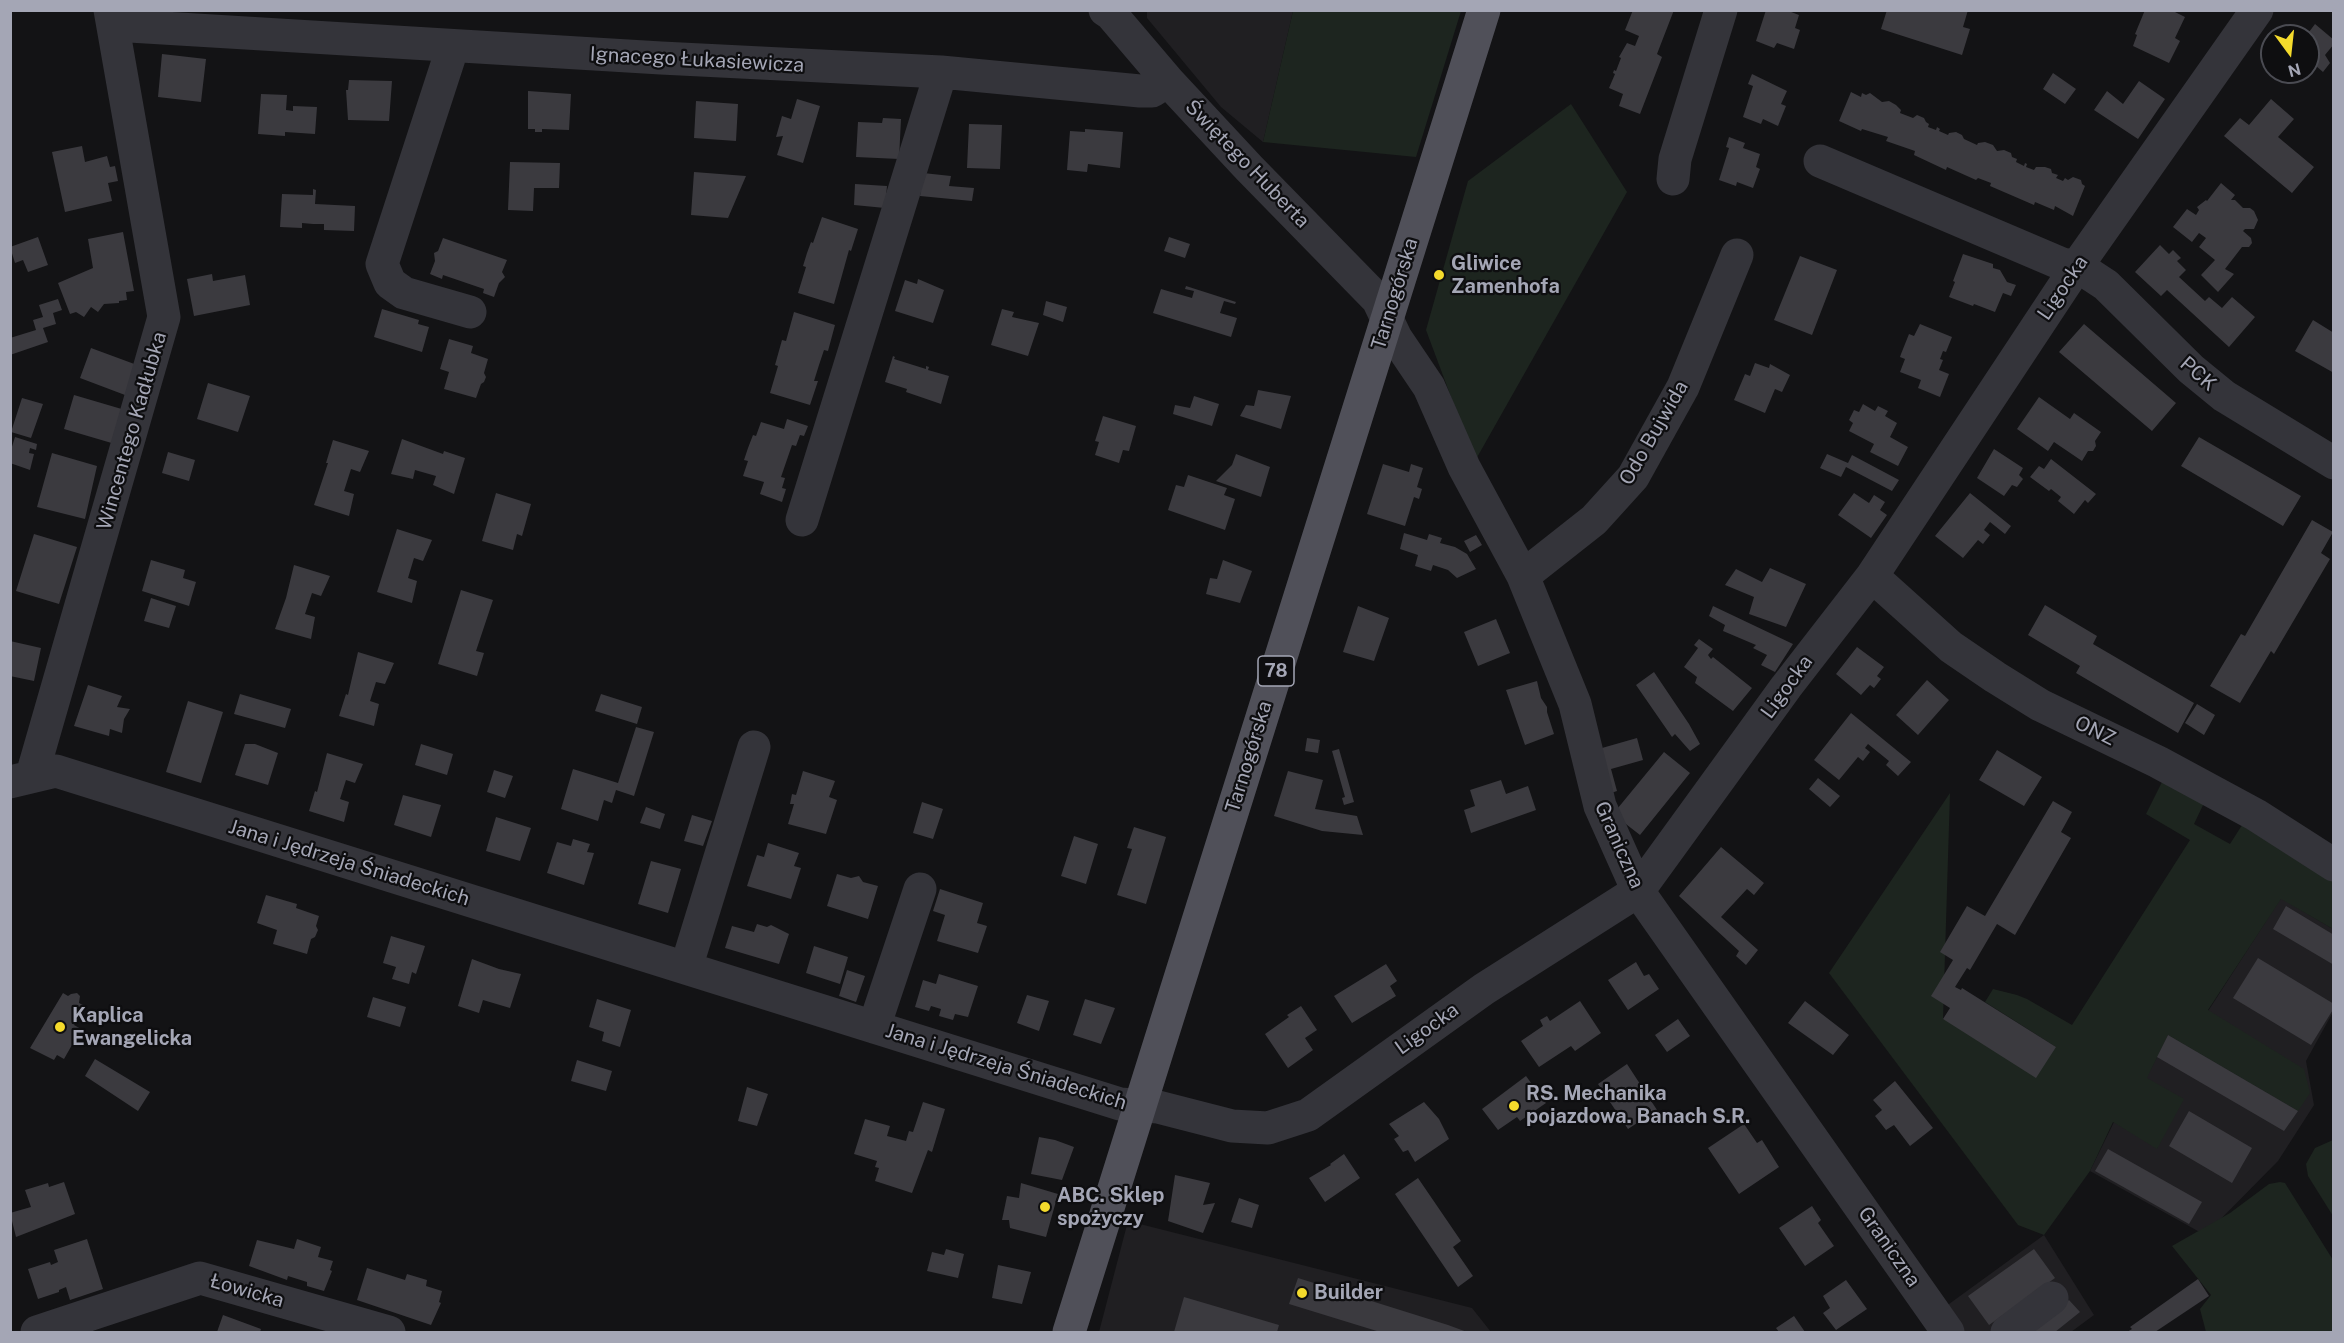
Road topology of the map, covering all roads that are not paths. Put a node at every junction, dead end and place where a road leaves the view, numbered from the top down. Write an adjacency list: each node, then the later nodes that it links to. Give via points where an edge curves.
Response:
1 (1105, 10): 8 (street, Świętego Huberta)
2 (1484, 10): 14 (main road, Tarnogórska / 78)
3 (1721, 10): 10 (street)
4 (2257, 10): 12 (street, Ligocka)
5 (111, 18): 6 (street, Ignacego Łukasiewicza); 20 (street, Wincentego Kadłubka, via 164,317)
6 (453, 46): 7 (street, Ignacego Łukasiewicza); 13 (street, via 382,264 390,283 404,293)
7 (941, 72): 8 (street, Ignacego Łukasiewicza, via 1140,91 1152,91); 16 (street)
8 (1168, 81): 14 (street, Świętego Huberta, via 1355,274 1378,300)
9 (1820, 161): 12 (street, PCK, via 2062,264)
10 (1672, 179)
11 (1737, 255): 17 (street, Odo Bujwida, via 1683,387 1633,477 1594,520)
12 (2077, 266): 15 (street, PCK, via 2106,285 2224,396); 18 (street, Ligocka)
13 (470, 312)
14 (1387, 319): 17 (street, Graniczna, via 1429,387 1464,467); 26 (main road, Tarnogórska / 78)
15 (2334, 463)
16 (802, 520)
17 (1523, 576): 23 (street, Graniczna, via 1575,704 1600,806)
18 (1872, 576): 21 (street, ONZ, via 1951,647 1995,677 2040,705 2256,815); 23 (street, Ligocka)
19 (754, 747): 24 (street)
20 (21, 778): 24 (street, Jana i Jędrzeja Śniadeckich, via 56,771)
21 (2334, 866)
22 (920, 888): 25 (street, Jana i Jędrzeja Śniadeckich)
23 (1638, 891): 26 (street, Ligocka, via 1484,988 1308,1115 1268,1128 1232,1126 1158,1107); 28 (street, Graniczna)
24 (686, 968): 25 (street, Jana i Jędrzeja Śniadeckich)
25 (874, 1027): 26 (street, Jana i Jędrzeja Śniadeckich, via 1120,1104)
26 (1139, 1106): 31 (main road, Tarnogórska / 78)
27 (2052, 1298): 32 (street)
28 (1939, 1329)
29 (37, 1332): 30 (street, Łowicka, via 200,1278)
30 (389, 1332)
31 (1069, 1332)
32 (2007, 1332)

